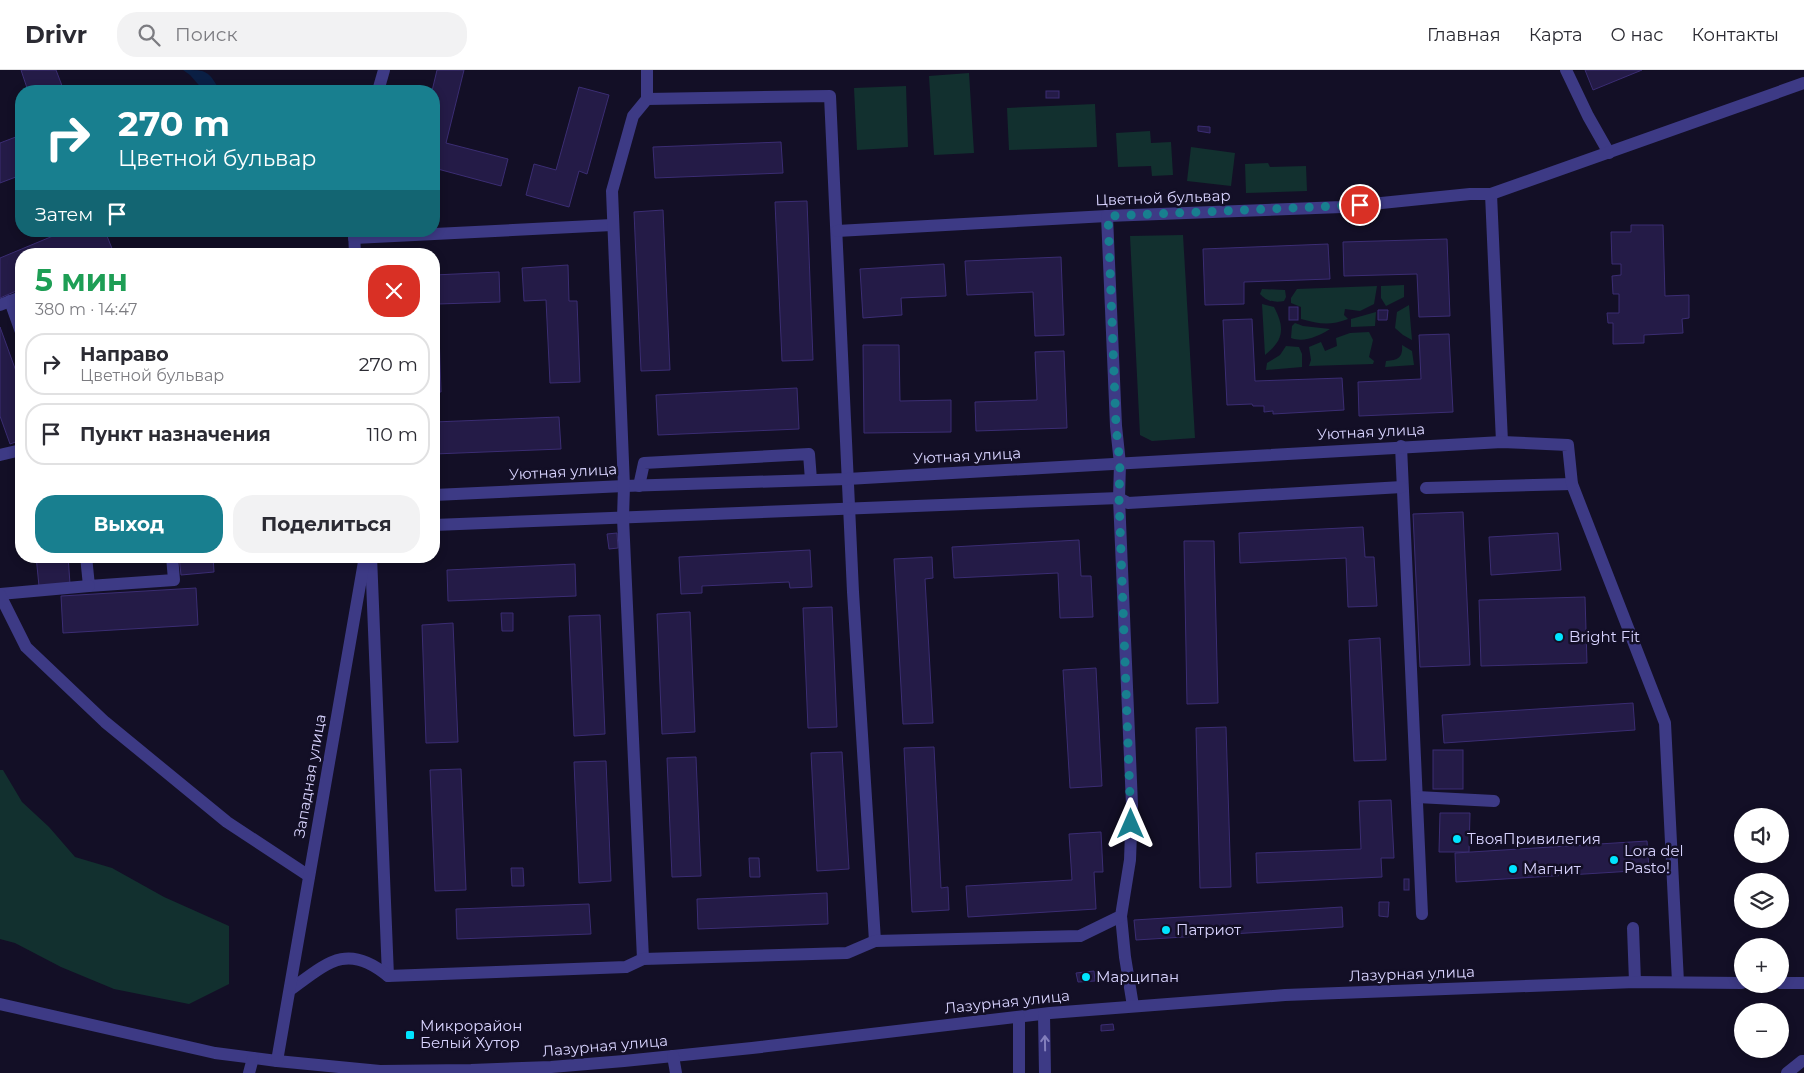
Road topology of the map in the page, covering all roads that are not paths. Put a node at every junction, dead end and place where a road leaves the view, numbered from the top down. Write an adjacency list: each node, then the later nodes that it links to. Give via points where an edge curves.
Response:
1 (384, 70): 5 (street)
2 (646, 70): 6 (street)
3 (1566, 70): 7 (street)
4 (1804, 83): 7 (street, Цветной бульвар)
5 (380, 85)
6 (647, 99): 10 (street, via 633,116 612,191); 11 (street, via 830,96)
7 (1609, 153): 8 (street, Цветной бульвар)
8 (1491, 194): 9 (street, Цветной бульвар, via 1342,206); 15 (street)
9 (1108, 216): 11 (street, Цветной бульвар); 19 (street)
10 (612, 225): 12 (street); 23 (street)
11 (837, 231): 20 (street)
12 (440, 232)
13 (10, 301): 14 (street)
14 (15, 315)
15 (1502, 442): 16 (street, Уютная улица); 22 (street, Уютная улица, via 1568,445)
16 (1400, 446): 19 (street, Уютная улица); 25 (street)
17 (15, 451): 18 (street)
18 (0, 455)
19 (1120, 464): 20 (street, Уютная улица); 28 (street)
20 (847, 479): 21 (street, Уютная улица); 29 (street)
21 (811, 480): 24 (street, Уютная улица); 24 (street, via 809,454 644,463)
22 (1572, 484): 26 (street); 48 (street, via 1665,723)
23 (624, 486): 24 (street, Уютная улица); 27 (street, Уютная улица); 30 (street)
24 (639, 486)
25 (1402, 487): 28 (street, via 1128,503); 38 (street)
26 (1426, 488)
27 (440, 495)
28 (1119, 498): 29 (street); 42 (street, via 1132,805 1130,860)
29 (849, 509): 30 (street); 44 (street)
30 (623, 518): 31 (street); 45 (street)
31 (440, 525)
32 (87, 563): 36 (street)
33 (173, 563): 36 (street, via 174,580)
34 (364, 563): 40 (street, Западная улица)
35 (371, 563): 46 (street)
36 (89, 586): 37 (street)
37 (0, 594): 40 (street, via 26,648 105,722 227,822)
38 (1416, 796): 39 (street); 41 (street)
39 (1494, 801)
40 (309, 876): 52 (street, Западная улица)
41 (1422, 914)
42 (1121, 916): 44 (street, via 1080,936); 54 (street)
43 (1633, 928): 47 (street)
44 (876, 941): 45 (street, via 847,954)
45 (643, 959): 46 (street, via 626,967)
46 (388, 976): 52 (street, via 374,964 351,957 335,960)
47 (1635, 982): 48 (street, Лазурная улица); 54 (street, Лазурная улица, via 1331,993)
48 (1678, 982): 49 (street, Лазурная улица)
49 (1734, 983)
50 (1789, 983): 51 (street)
51 (1804, 983)
52 (289, 996): 59 (street, Западная улица)
53 (0, 1004): 58 (street, Лазурная улица, via 215,1053)
54 (1134, 1006): 55 (street, Лазурная улица)
55 (1044, 1014): 56 (street, Лазурная улица); 64 (street, one-way to 55)
56 (1019, 1017): 57 (street, Лазурная улица); 63 (street)
57 (673, 1056): 59 (street, Лазурная улица, via 551,1067 462,1070 380,1071); 62 (street)
58 (253, 1058): 59 (street, Лазурная улица); 61 (street)
59 (277, 1061)
60 (1804, 1061): 65 (street)
61 (249, 1073)
62 (676, 1073)
63 (1019, 1073)
64 (1045, 1073)
65 (1787, 1073)

